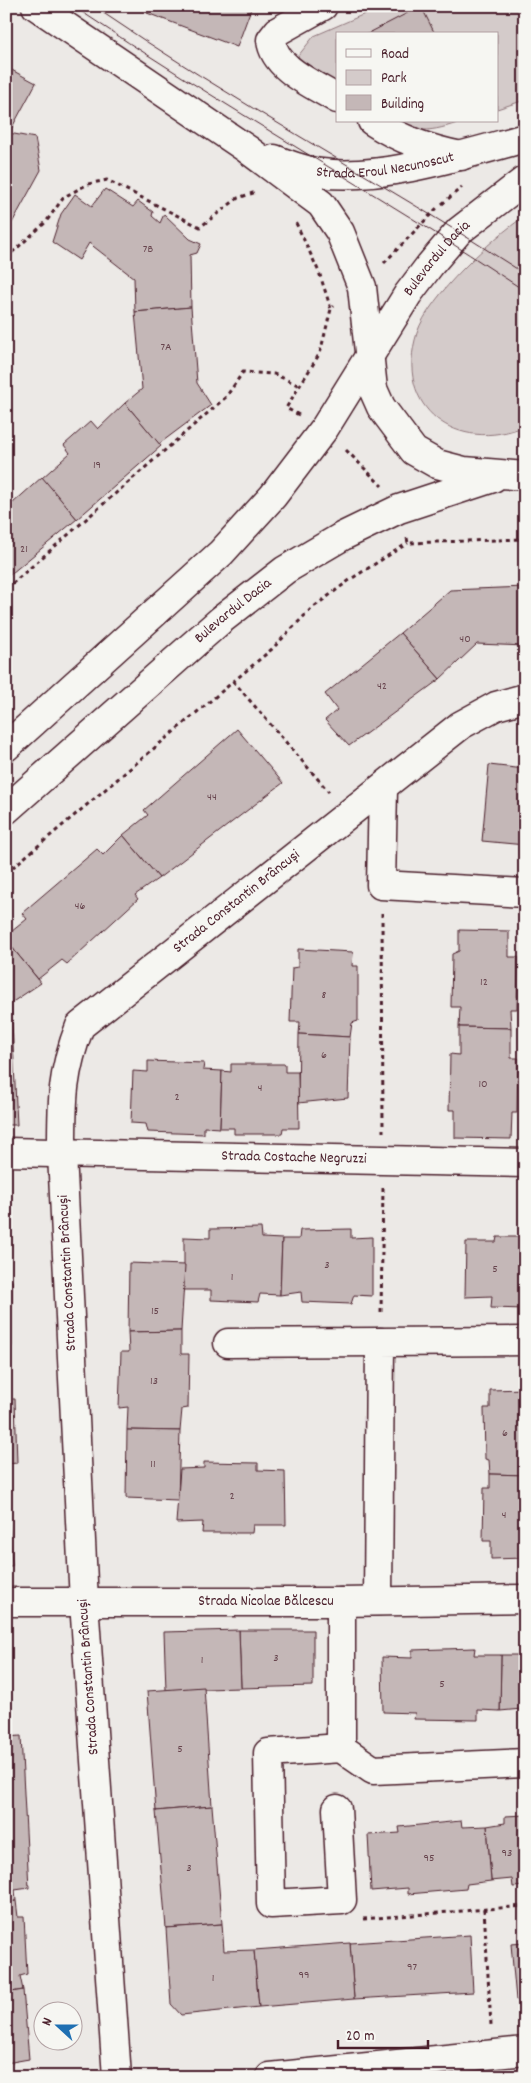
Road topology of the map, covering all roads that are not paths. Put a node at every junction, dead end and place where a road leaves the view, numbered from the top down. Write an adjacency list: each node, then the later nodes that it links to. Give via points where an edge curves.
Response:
1 (36, 6): 6 (street, Strada Eroul Necunoscut)
2 (324, 6): 3 (street, via 278,30 271,40 272,48 281,63)
3 (336, 98)
4 (374, 122): 7 (street, via 396,137 418,146)
5 (525, 138): 7 (street, Strada Eroul Necunoscut)
6 (246, 149): 7 (street, Strada Eroul Necunoscut, via 300,169 339,175 363,175); 9 (street, Strada Eroul Necunoscut, via 322,204 340,232 362,287)
7 (461, 156)
8 (525, 180): 9 (street, Bulevardul Dacia, via 459,231 408,294)
9 (369, 355): 11 (street, via 381,407 414,451 437,464 464,471); 13 (street, Bulevardul Dacia, via 324,429 273,496 221,553)
10 (525, 462): 11 (street, Bulevardul Dacia)
11 (513, 476): 15 (street, Bulevardul Dacia, via 399,509 343,536 285,570 221,620)
12 (525, 698): 14 (street, Strada Constantin Brâncuși, via 496,706 462,725)
13 (6, 747)
14 (383, 789): 16 (street, via 381,885); 18 (street, Strada Constantin Brâncuși, via 80,1026 69,1053 62,1090)
15 (6, 810)
16 (525, 893)
17 (6, 1152): 18 (street)
18 (62, 1154): 19 (street, Strada Costache Negruzzi); 26 (street, Strada Constantin Brâncuși)
19 (525, 1163)
20 (525, 1341): 22 (street)
21 (228, 1342): 22 (street)
22 (380, 1342): 24 (street)
23 (525, 1599): 24 (street, Strada Nicolae Bălcescu)
24 (378, 1601): 27 (street, Strada Nicolae Bălcescu)
25 (6, 1602): 26 (street, Strada Nicolae Bălcescu)
26 (84, 1602): 27 (street, Strada Nicolae Bălcescu); 32 (street, Strada Constantin Brâncuși)
27 (341, 1602): 28 (street)
28 (342, 1748): 29 (street, via 373,1770); 30 (street, via 268,1753 271,1904 342,1900)
29 (525, 1763)
30 (337, 1808)
31 (525, 2051): 33 (street)
32 (117, 2077)
33 (270, 2077)

